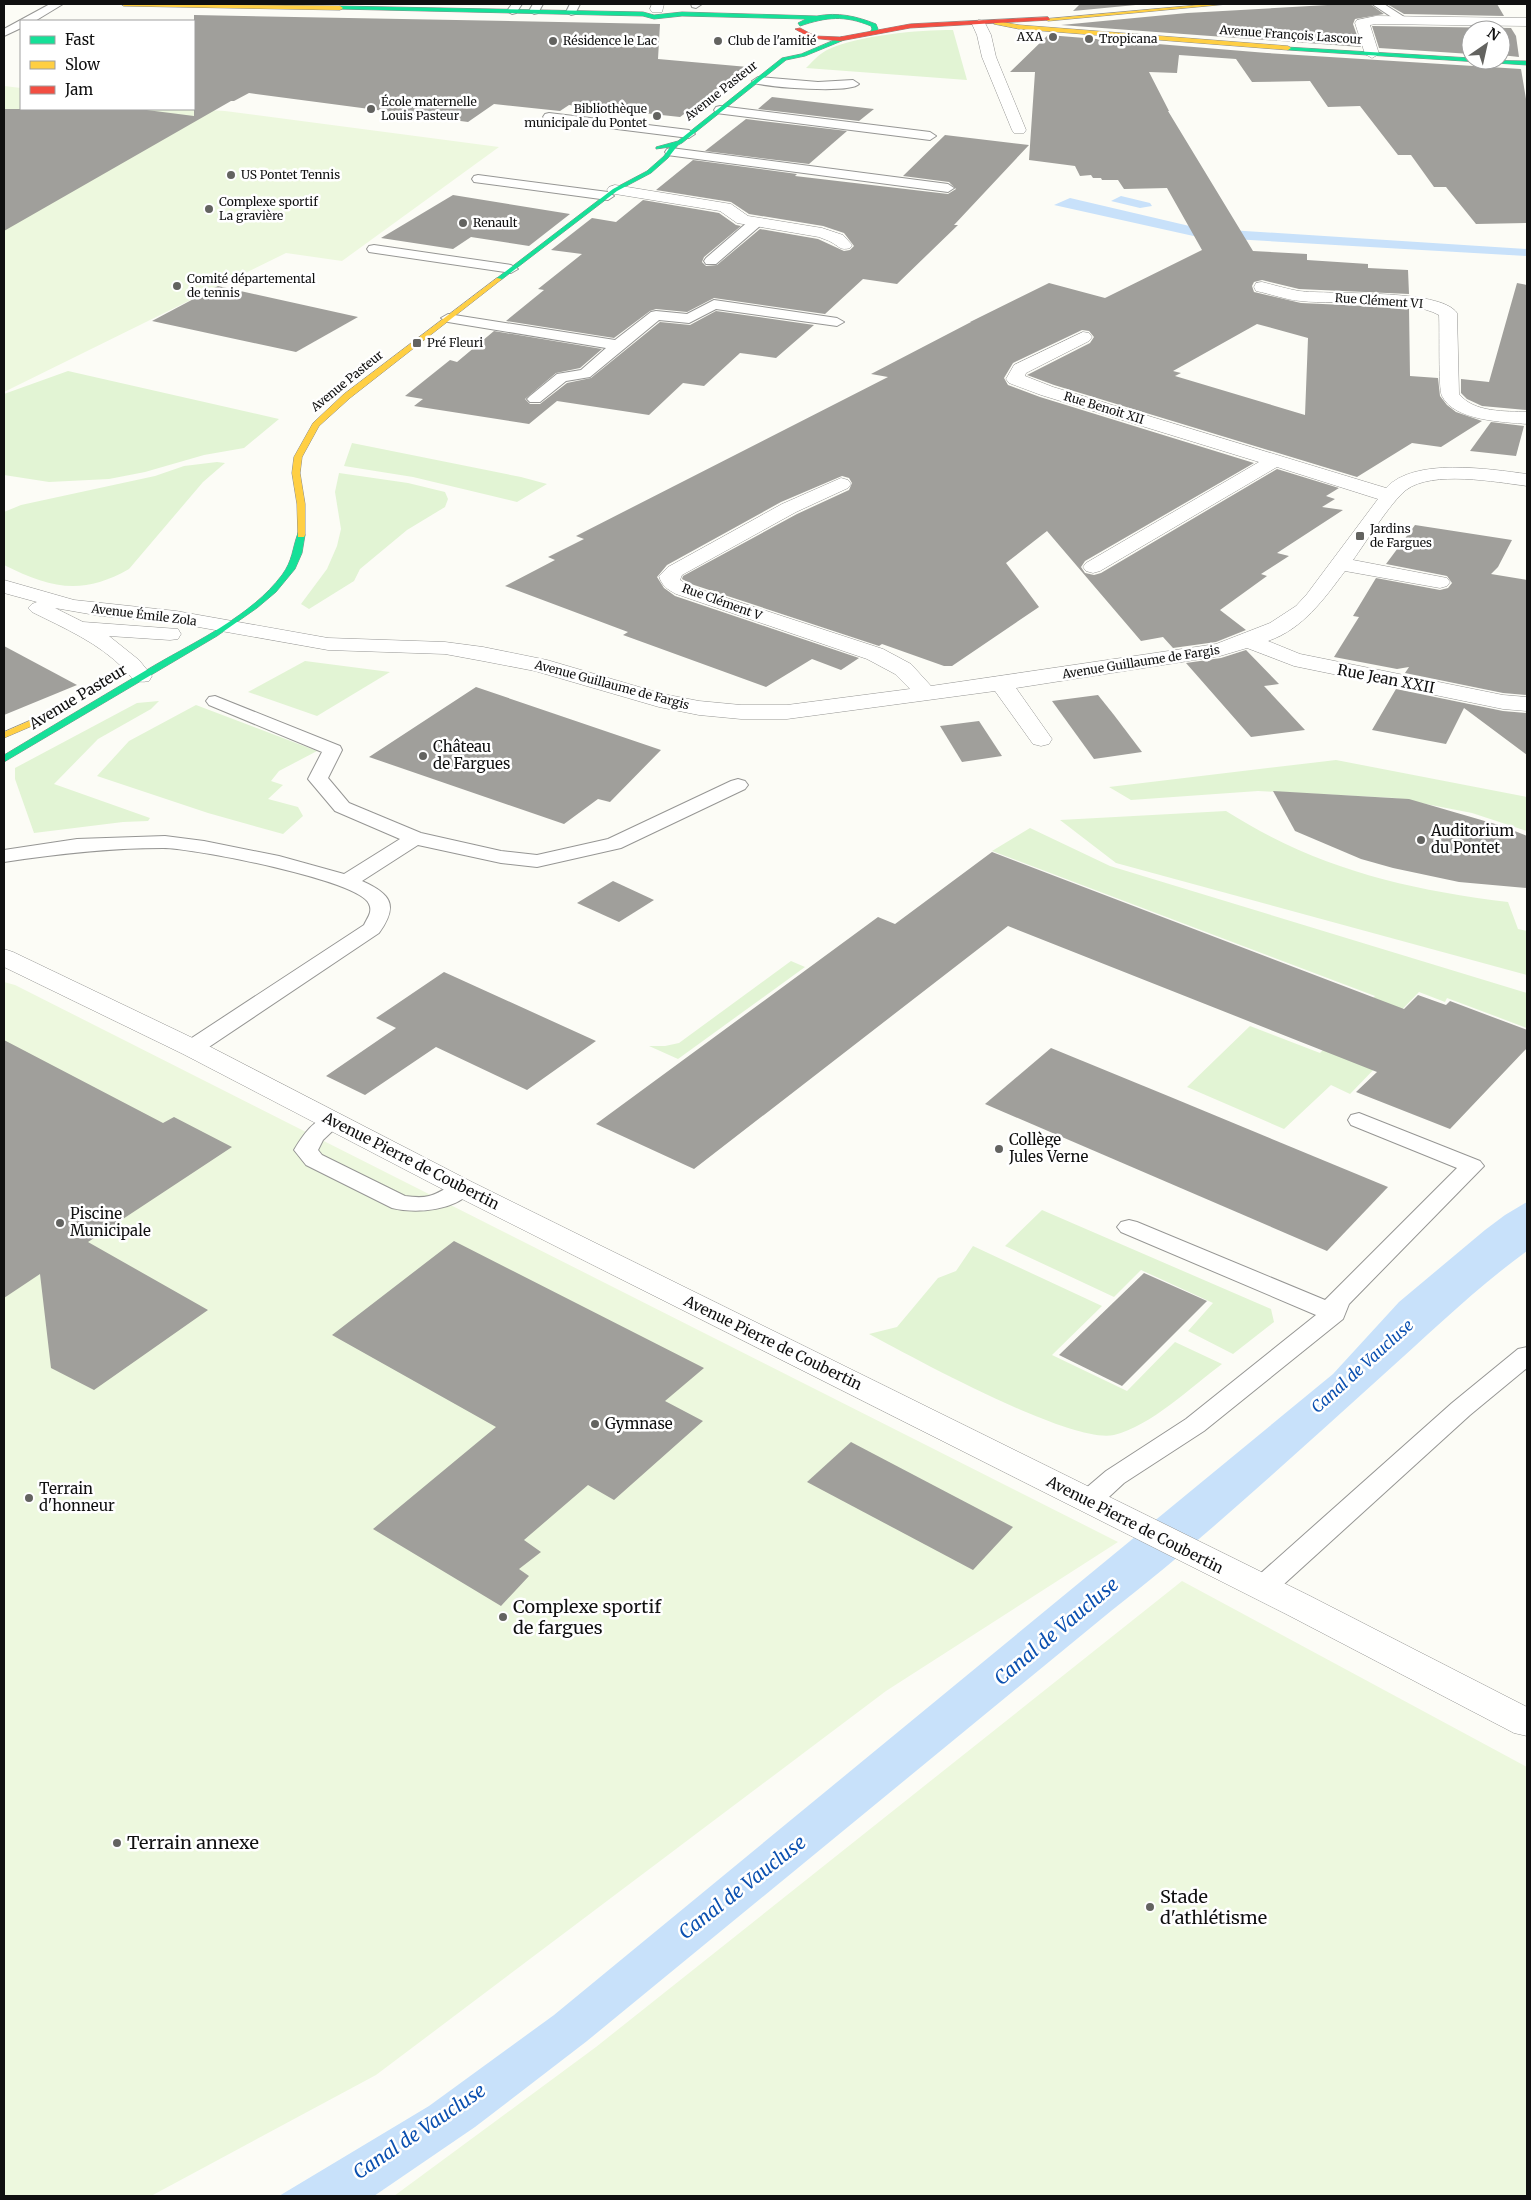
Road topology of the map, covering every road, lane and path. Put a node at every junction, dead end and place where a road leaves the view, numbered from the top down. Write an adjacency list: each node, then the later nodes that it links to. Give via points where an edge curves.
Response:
1 (58, 4): 16 (lane)
2 (124, 4): 7 (main road)
3 (1147, 4): 15 (main road, via 949,20)
4 (1182, 4): 12 (main road, via 1085,12)
5 (1225, 4): 12 (main road)
6 (1377, 4): 17 (lane)
7 (515, 7): 8 (main road)
8 (536, 8): 9 (main road)
9 (556, 8): 10 (main road)
10 (573, 8): 11 (main road, via 654,17)
11 (661, 9): 13 (main road)
12 (1078, 16): 19 (main road); 24 (main road, Avenue François Lascour, via 1086,27)
13 (747, 18): 14 (main road); 25 (main road)
14 (818, 18): 15 (main road); 25 (main road, via 803,22)
15 (858, 19): 23 (main road, via 874,26)
16 (29, 20)
17 (1404, 20): 18 (street); 27 (street, via 1362,23)
18 (1527, 22)
19 (996, 23): 20 (main road); 24 (main road, Avenue François Lascour)
20 (979, 24): 23 (main road); 36 (street)
21 (20, 25): 22 (lane)
22 (4, 33)
23 (871, 33): 26 (main road)
24 (1108, 34): 27 (main road, Avenue François Lascour)
25 (797, 36): 26 (main road); 28 (main road, via 782,52)
26 (842, 39): 28 (main road, Avenue Pasteur)
27 (1372, 54): 29 (main road, Avenue François Lascour)
28 (784, 59): 32 (main road, Avenue Pasteur)
29 (1461, 59)
30 (1511, 61): 31 (main road)
31 (1527, 62)
32 (758, 81): 33 (lane, via 818,86); 34 (main road, Avenue Pasteur)
33 (853, 84)
34 (720, 110): 37 (main road, Avenue Pasteur); 38 (lane)
35 (549, 117): 37 (lane)
36 (1019, 130)
37 (689, 134): 39 (main road, Avenue Pasteur)
38 (930, 136)
39 (673, 148): 40 (main road, Avenue Pasteur); 43 (lane); 44 (main road, Avenue Pasteur, via 637,179)
40 (647, 153)
41 (620, 173): 44 (main road)
42 (478, 180): 44 (lane)
43 (948, 188)
44 (612, 193): 45 (street, via 720,205 743,220); 49 (main road, Avenue Pasteur)
45 (755, 223): 46 (street, via 822,233 837,238); 48 (lane)
46 (844, 245)
47 (374, 249): 49 (lane)
48 (711, 260)
49 (511, 270): 51 (main road, Avenue Pasteur)
50 (1262, 287): 56 (street, Rue Clément VI, via 1299,296 1424,303 1444,308 1448,313 1452,400 1477,412)
51 (448, 318): 54 (lane); 66 (main road, Avenue Pasteur, via 347,396 316,425 304,443 296,466 301,504 301,545 295,562 267,596)
52 (837, 322): 54 (lane, via 714,304 689,319 656,315)
53 (1083, 337): 57 (street, Rue Benoit XII, via 1020,369 1015,379)
54 (618, 345): 55 (lane, via 585,374 562,377)
55 (535, 399)
56 (1527, 418)
57 (1274, 461): 60 (street, Rue Benoit XII); 62 (street)
58 (1527, 480): 60 (street, Avenue Guillaume de Fargis, via 1464,474 1430,476 1404,482)
59 (841, 484): 70 (street, Rue Clément V, via 789,508 675,571 669,576 671,583 683,590 896,663 908,671)
60 (1390, 496): 61 (street, Avenue Guillaume de Fargis)
61 (1340, 564): 63 (street); 67 (street, Avenue Guillaume de Fargis, via 1303,610 1278,628)
62 (1093, 567)
63 (1440, 582)
64 (4, 586): 65 (street, Avenue Émile Zola); 66 (street, Avenue Émile Zola, via 72,606 176,617)
65 (74, 626): 66 (street, Avenue Émile Zola, via 158,634); 68 (street, Avenue Émile Zola, via 124,657)
66 (226, 627): 68 (main road, Avenue Pasteur); 70 (street, Avenue Guillaume de Fargis, via 328,644 445,648 483,654 539,665 659,700 740,712 822,709)
67 (1249, 640): 69 (street, Avenue Guillaume de Fargis, via 1220,650); 72 (street, Rue Jean XXII, via 1294,659 1333,668)
68 (141, 676): 73 (main road, Avenue Pasteur); 75 (main road, Avenue Pasteur)
69 (1000, 684): 70 (street, Avenue Guillaume de Fargis); 74 (street)
70 (924, 693)
71 (215, 701): 77 (lane, via 333,750 318,779 342,807)
72 (1527, 704)
73 (4, 735)
74 (1041, 739)
75 (4, 759)
76 (738, 785): 77 (lane, via 614,844 537,861 501,857)
77 (414, 838): 79 (lane)
78 (4, 856): 79 (lane, via 53,847 165,842 244,854)
79 (346, 880): 81 (lane, via 368,891 379,902 381,912 372,928)
80 (8, 961): 81 (street, Avenue Pierre de Coubertin)
81 (192, 1048): 83 (street, Avenue Pierre de Coubertin)
82 (1359, 1120): 86 (lane, via 1472,1166 1337,1301)
83 (332, 1121): 84 (street, Avenue Pierre de Coubertin); 84 (lane, via 314,1136 306,1150 314,1160 400,1203 436,1202)
84 (462, 1188): 88 (street, Avenue Pierre de Coubertin)
85 (1129, 1227): 86 (lane)
86 (1334, 1313): 88 (lane, via 1195,1425 1115,1477)
87 (1527, 1355): 89 (lane, via 1461,1409)
88 (1088, 1501): 89 (street, Avenue Pierre de Coubertin)
89 (1262, 1588): 90 (street, Avenue Pierre de Coubertin)
90 (1527, 1723)

